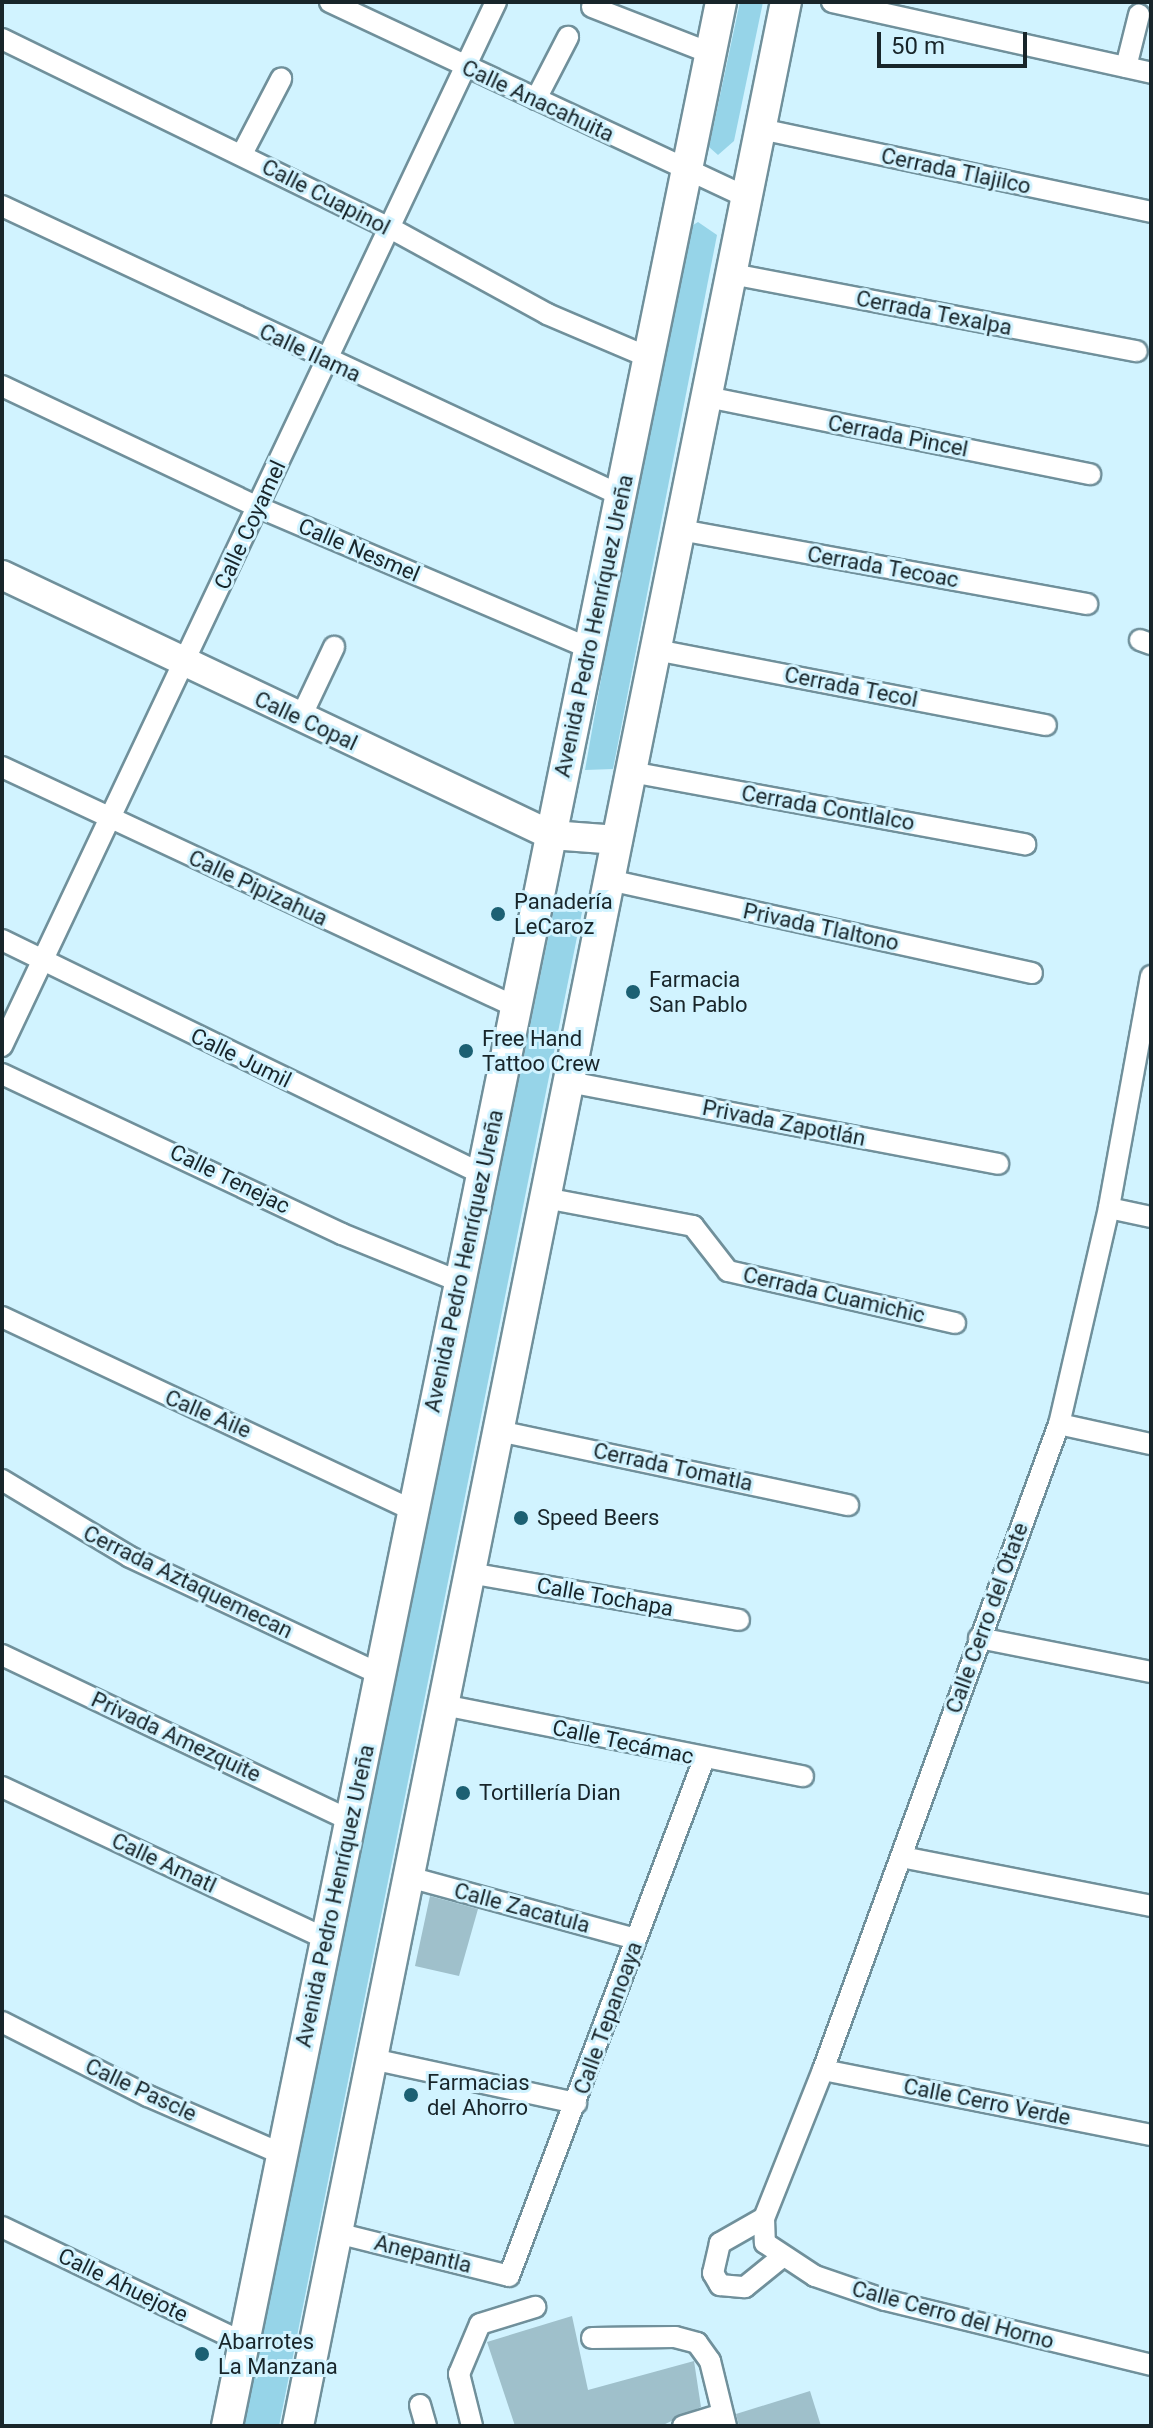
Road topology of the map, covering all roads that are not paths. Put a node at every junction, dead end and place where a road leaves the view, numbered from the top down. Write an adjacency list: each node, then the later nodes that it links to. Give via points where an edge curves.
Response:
1 (330, 2): 12 (street, Calle Anacahuita)
2 (496, 2): 12 (street, Calle Coyamel)
3 (721, 2): 10 (main road, Avenida Pedro Henríquez Ureña)
4 (786, 2): 16 (main road)
5 (832, 2): 11 (street)
6 (592, 7): 10 (street)
7 (1139, 15): 11 (street)
8 (568, 37): 15 (street)
9 (2, 39): 17 (street, Calle Cuapinol)
10 (710, 53): 18 (main road, Avenida Pedro Henríquez Ureña)
11 (1126, 67): 13 (street)
12 (467, 68): 15 (street, Calle Anacahuita); 22 (street, Calle Coyamel)
13 (1151, 73)
14 (281, 79): 17 (street)
15 (536, 99): 18 (street, Calle Anacahuita)
16 (761, 129): 19 (main road); 21 (street, Cerrada Tlajilco)
17 (242, 154): 22 (street, Calle Cuapinol)
18 (686, 172): 19 (street, Calle Anacahuita); 25 (main road, Avenida Pedro Henríquez Ureña)
19 (747, 197): 23 (main road)
20 (2, 206): 26 (street, Calle Ilama)
21 (1151, 212)
22 (392, 229): 25 (street, Calle Cuapinol, via 547,314); 26 (street, Calle Coyamel)
23 (732, 274): 24 (street, Cerrada Texalpa); 28 (main road)
24 (1137, 351)
25 (648, 357): 30 (main road, Avenida Pedro Henríquez Ureña)
26 (326, 361): 30 (street, Calle Ilama); 31 (street, Calle Coyamel)
27 (2, 386): 31 (street, Calle Nesmel)
28 (707, 397): 29 (street, Cerrada Pincel); 32 (main road)
29 (1090, 474)
30 (620, 495): 36 (main road, Avenida Pedro Henríquez Ureña)
31 (258, 507): 36 (street, Calle Nesmel); 38 (street, Calle Coyamel)
32 (680, 530): 34 (street, Cerrada Tecoac); 37 (main road)
33 (2, 575): 38 (street, Calle Copal)
34 (1087, 604)
35 (334, 647): 39 (street)
36 (589, 648): 44 (main road, Avenida Pedro Henríquez Ureña)
37 (656, 650): 40 (street, Cerrada Tecol); 42 (main road)
38 (186, 664): 39 (street, Calle Copal); 43 (street, Calle Coyamel)
39 (300, 719): 44 (street, Calle Copal)
40 (1046, 725)
41 (2, 767): 43 (street, Calle Pipizahua)
42 (631, 772): 45 (main road); 46 (street, Cerrada Contlalco)
43 (111, 820): 49 (street, Calle Coyamel); 52 (street, Calle Pipizahua)
44 (551, 835): 45 (street, Calle Copal); 52 (main road, Avenida Pedro Henríquez Ureña)
45 (618, 840): 47 (main road)
46 (1025, 844)
47 (609, 880): 50 (street, Privada Tlaltono); 56 (main road)
48 (2, 940): 49 (street, Calle Jumil)
49 (43, 960): 53 (street, Calle Coyamel); 58 (street, Calle Jumil)
50 (1032, 973)
51 (1151, 976): 54 (street, Calle Cerro del Otate)
52 (516, 1007): 58 (main road, Avenida Pedro Henríquez Ureña)
53 (2, 1046)
54 (1145, 1048): 60 (street, Calle Cerro del Otate)
55 (2, 1074): 62 (street, Calle Tenejac, via 342,1234)
56 (569, 1082): 57 (street, Privada Zapotlán); 59 (main road)
57 (998, 1164)
58 (482, 1174): 62 (main road, Avenida Pedro Henríquez Ureña)
59 (545, 1198): 64 (street, Cerrada Cuamichic, via 693,1226 728,1271); 66 (main road)
60 (1109, 1208): 61 (street); 65 (street, Calle Cerro del Otate)
61 (1151, 1217)
62 (460, 1282): 70 (main road, Avenida Pedro Henríquez Ureña)
63 (2, 1317): 70 (street, Calle Aile)
64 (955, 1323)
65 (1059, 1424): 67 (street); 73 (street, Calle Cerro del Otate)
66 (499, 1431): 69 (street, Cerrada Tomatla); 71 (main road)
67 (1151, 1444)
68 (2, 1480): 76 (street, Cerrada Aztaquemecan, via 130,1557)
69 (848, 1505)
70 (413, 1510): 76 (main road, Avenida Pedro Henríquez Ureña)
71 (470, 1573): 72 (street, Calle Tochapa); 77 (main road)
72 (739, 1620)
73 (979, 1638): 75 (street); 82 (street, Calle Cerro del Otate)
74 (2, 1655): 81 (street, Privada Amezquite)
75 (1151, 1672)
76 (380, 1674): 81 (main road, Avenida Pedro Henríquez Ureña)
77 (443, 1705): 78 (street, Calle Tecámac); 83 (main road)
78 (704, 1759): 79 (street, Calle Tecámac); 86 (street, Calle Tepanoaya)
79 (803, 1776)
80 (2, 1787): 85 (street, Calle Amatl)
81 (350, 1820): 85 (main road, Avenida Pedro Henríquez Ureña)
82 (902, 1857): 84 (street); 89 (street, Calle Cerro del Otate)
83 (409, 1877): 86 (street, Calle Zacatula); 88 (main road)
84 (1151, 1906)
85 (326, 1939): 92 (main road, Avenida Pedro Henríquez Ureña)
86 (636, 1939): 90 (street, Calle Tepanoaya)
87 (2, 2022): 92 (street, Calle Pascle, via 148,2096)
88 (372, 2059): 90 (street); 95 (main road)
89 (823, 2070): 91 (street, Calle Cerro Verde); 93 (street, Calle Cerro del Otate)
90 (576, 2103): 98 (street, Calle Tepanoaya)
91 (1151, 2135)
92 (282, 2154): 101 (main road, Avenida Pedro Henríquez Ureña)
93 (764, 2218): 96 (street, Calle Cerro del Otate); 97 (street, via 720,2243 713,2273 720,2285 745,2287)
94 (2, 2227): 101 (street, Calle Ahuejote)
95 (337, 2233): 98 (street, Anepantla); 106 (main road)
96 (765, 2243): 97 (street, Calle Cerro del Horno)
97 (782, 2257): 102 (street, Calle Cerro del Horno, via 815,2276 885,2300)
98 (509, 2276)
99 (535, 2307): 108 (street, via 480,2324 459,2374)
100 (592, 2338): 104 (street, via 675,2337 697,2343 710,2361)
101 (244, 2343): 105 (main road, Avenida Pedro Henríquez Ureña)
102 (1151, 2365)
103 (420, 2405): 107 (street)
104 (724, 2420): 109 (street)
105 (227, 2426)
106 (298, 2426)
107 (426, 2426)
108 (470, 2426)
109 (683, 2426)

